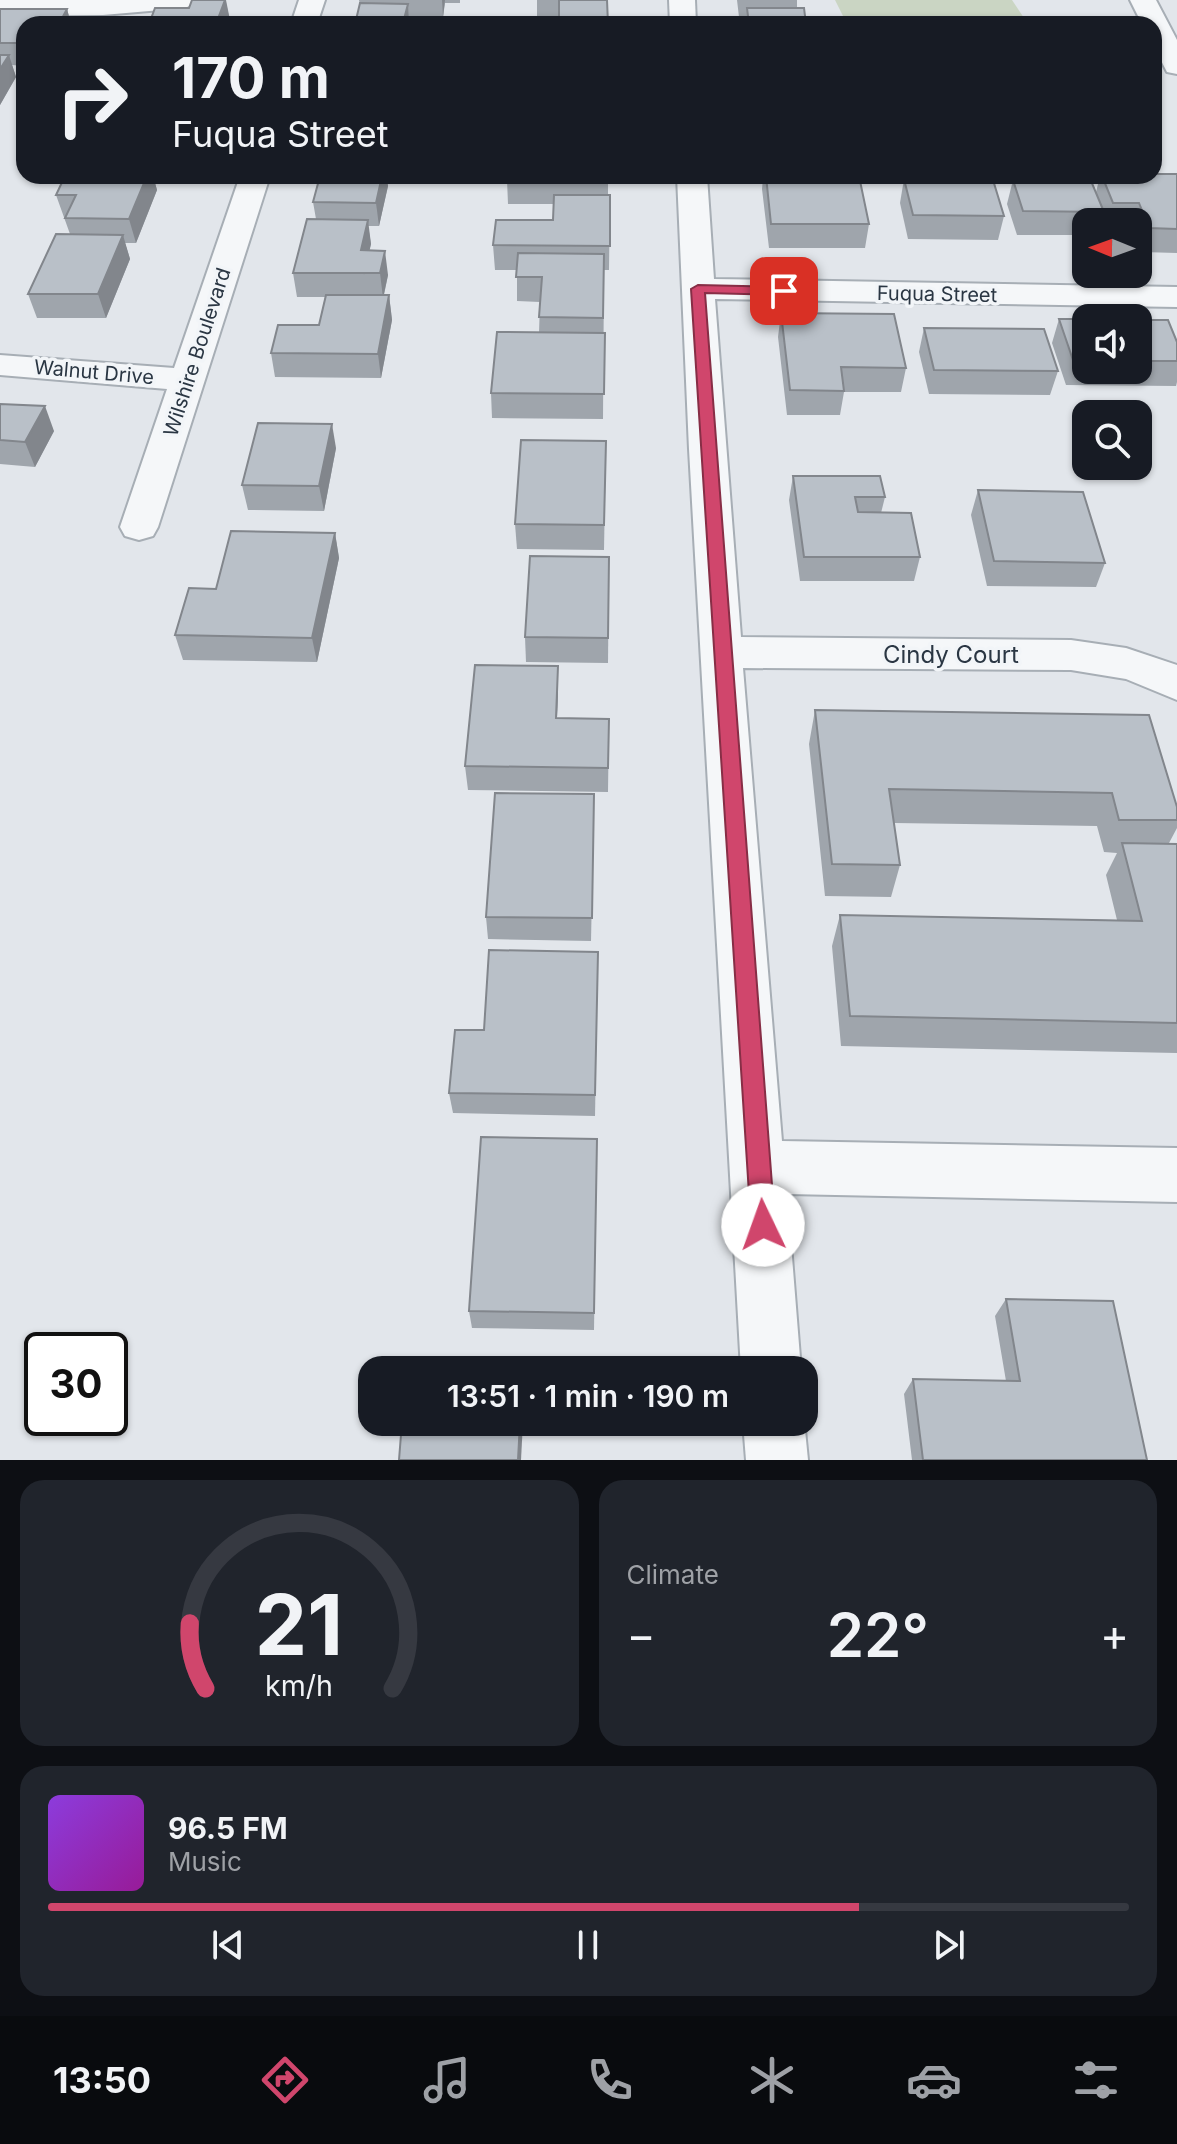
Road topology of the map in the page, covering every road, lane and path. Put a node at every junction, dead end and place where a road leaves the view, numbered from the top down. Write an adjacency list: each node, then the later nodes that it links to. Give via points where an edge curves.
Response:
1 (184, 0): 2 (street)
2 (0, 8)
3 (1162, 37): 4 (street)
4 (1177, 66)
5 (252, 184): 10 (street, Wilshire Boulevard)
6 (692, 184): 7 (street)
7 (698, 289): 8 (street, Fuqua Street); 12 (street)
8 (1177, 297)
9 (0, 365): 10 (street, Walnut Drive)
10 (188, 380): 11 (street, Wilshire Boulevard)
11 (139, 527)
12 (721, 652): 13 (street, Cindy Court, via 1071,655 1119,660); 14 (street)
13 (1177, 684)
14 (759, 1167): 15 (street); 16 (street)
15 (1177, 1175)
16 (770, 1356)
17 (775, 1436): 18 (street)
18 (777, 1460)

